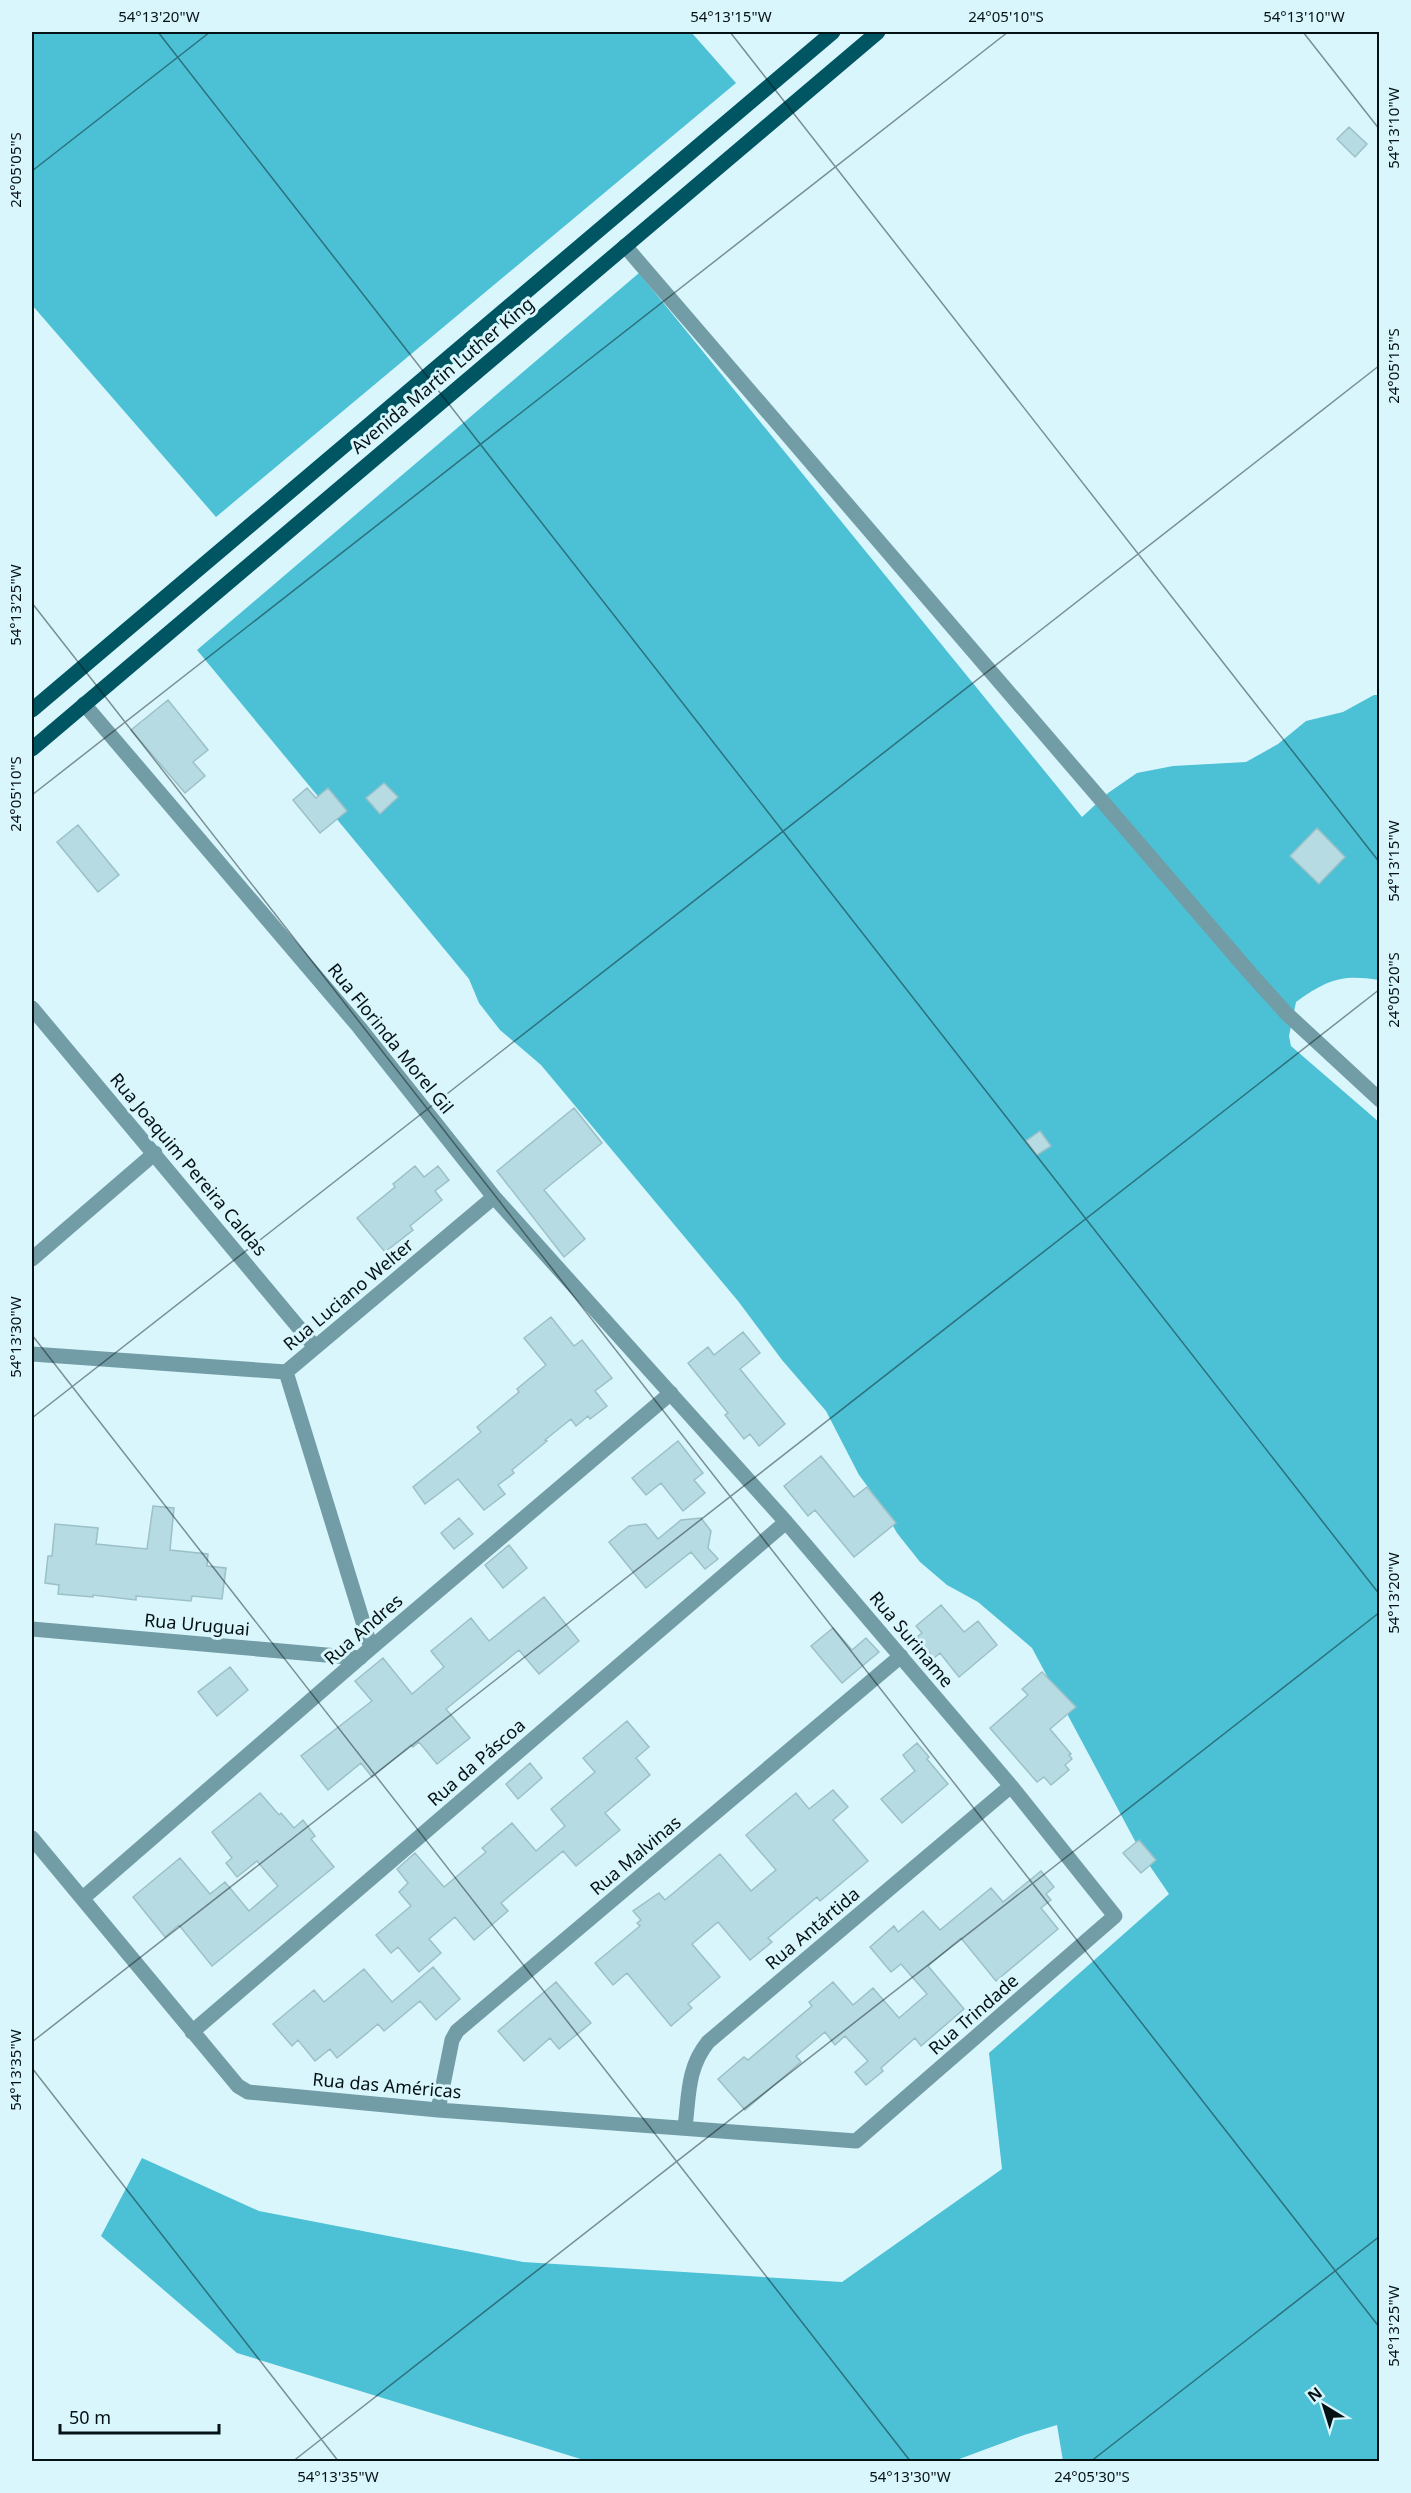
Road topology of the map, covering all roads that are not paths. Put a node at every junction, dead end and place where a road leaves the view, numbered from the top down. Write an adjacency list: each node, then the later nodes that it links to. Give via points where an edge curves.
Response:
1 (833, 32): 5 (main road, Avenida Martin Luther King)
2 (878, 32): 3 (main road, Avenida Martin Luther King)
3 (625, 246): 4 (main road, Avenida Martin Luther King); 8 (street, via 1250,973 1287,1014)
4 (84, 704): 6 (main road, Avenida Martin Luther King); 10 (street, Rua Florinda Morel Gil, via 359,1027)
5 (32, 710)
6 (32, 749)
7 (32, 1008): 9 (street, Rua Joaquim Pereira Caldas)
8 (1380, 1100)
9 (155, 1153): 11 (street); 12 (street, Rua Joaquim Pereira Caldas)
10 (494, 1197): 12 (street, Rua Luciano Welter); 15 (street, Rua Florinda Morel Gil)
11 (32, 1260)
12 (315, 1347): 14 (street, Rua Luciano Welter)
13 (32, 1354): 14 (street, Rua Luciano Welter)
14 (286, 1372): 18 (street)
15 (671, 1393): 16 (street, Rua Suriname); 18 (street, Rua Andres)
16 (786, 1522): 19 (street, Rua Suriname); 24 (street, Rua da Páscoa)
17 (32, 1629): 18 (street, Rua Uruguai)
18 (365, 1653): 22 (street, Rua Andres)
19 (901, 1656): 20 (street, Rua Suriname); 25 (street, Rua Malvinas, via 457,2031)
20 (1011, 1786): 23 (street, Rua Suriname); 26 (street, Rua Antártida, via 708,2042 692,2068)
21 (32, 1838): 22 (street, Rua das Américas)
22 (83, 1898): 24 (street, Rua das Américas)
23 (1115, 1916): 27 (street, Rua Trindade)
24 (192, 2031): 25 (street, Rua das Américas, via 238,2086 248,2091)
25 (438, 2110): 26 (street, Rua das Américas)
26 (686, 2127): 27 (street, Rua das Américas)
27 (856, 2141)

